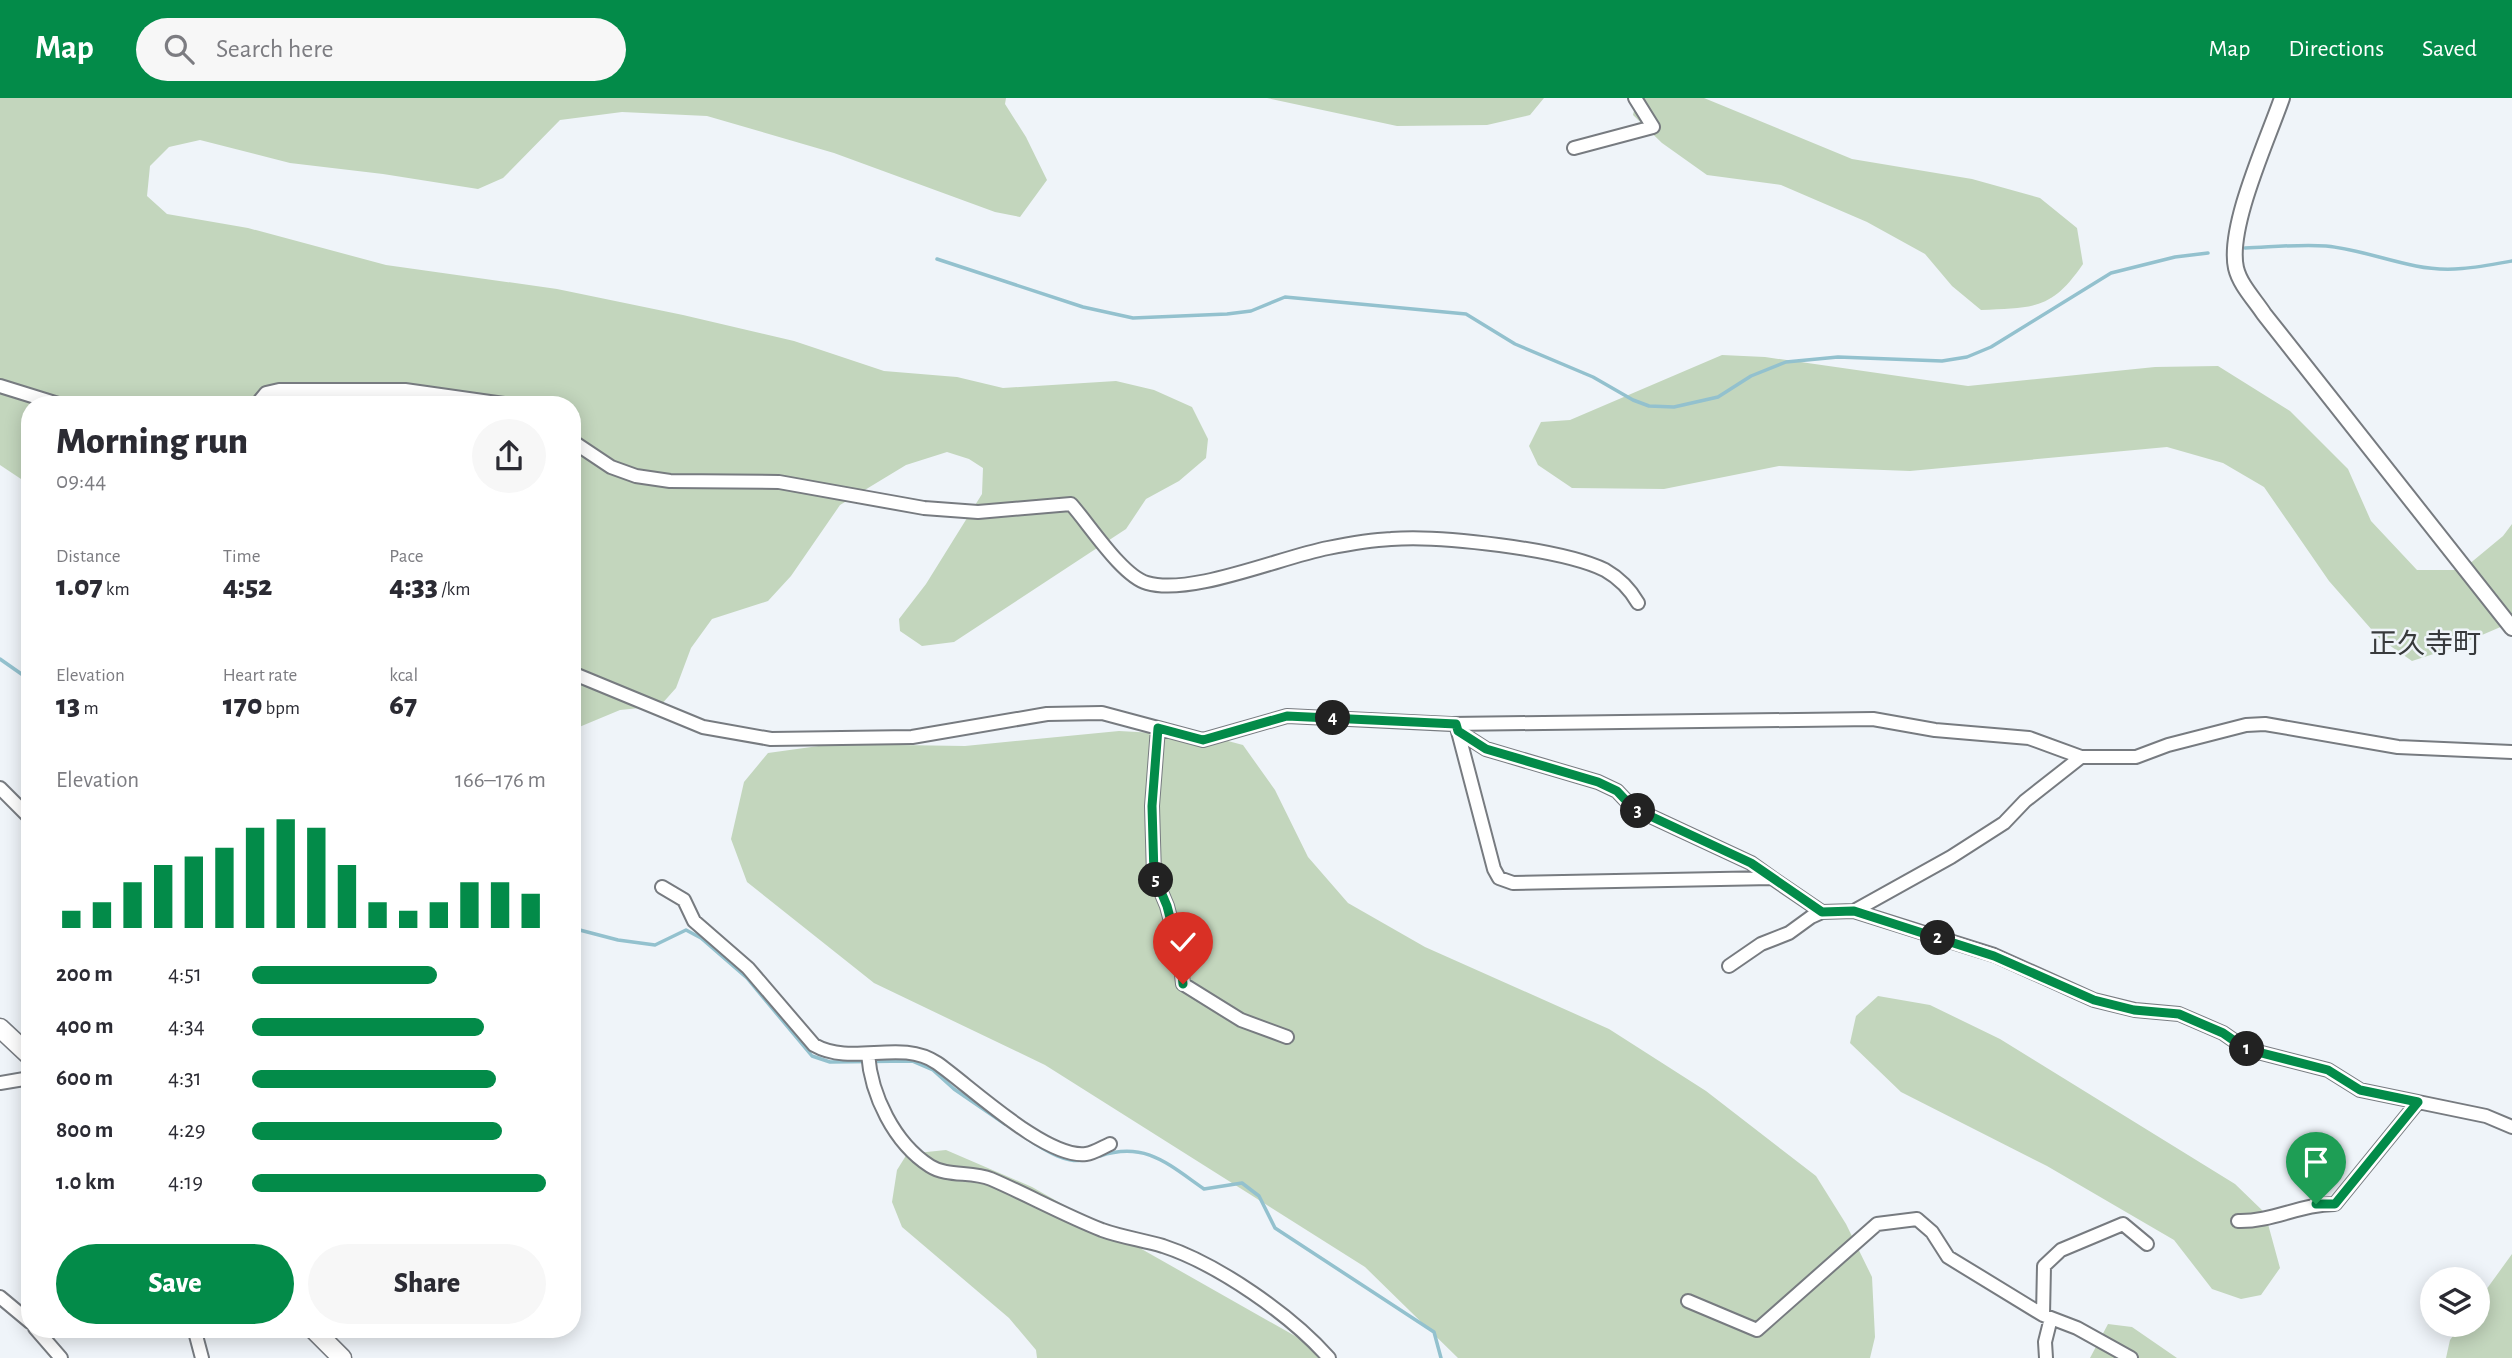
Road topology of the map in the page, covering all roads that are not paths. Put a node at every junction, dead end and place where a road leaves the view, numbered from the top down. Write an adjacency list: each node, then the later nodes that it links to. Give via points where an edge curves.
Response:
1 (1635, 98): 3 (street, via 1653,127)
2 (2282, 98): 10 (street, via 2239,220 2235,246 2239,278)
3 (1574, 148)
4 (0, 386): 5 (street)
5 (32, 396)
6 (264, 396): 7 (street, via 279,390 405,390)
7 (447, 396)
8 (581, 447): 9 (street, via 611,467 659,479 779,482 924,508 978,512 1071,504 1132,577 1148,583 1202,581 1328,548 1391,538 1435,539 1571,559 1605,571 1630,589)
9 (1638, 603)
10 (2512, 628)
11 (581, 677): 12 (street, via 703,727 771,739 912,737 1047,714 1102,713)
12 (1158, 728): 13 (street, via 1203,740 1287,716); 24 (street, via 1152,806 1154,875 1167,906 1183,984 1241,1020)
13 (1457, 728): 15 (street, via 1873,719 2029,738); 18 (street, via 1486,749 1598,782 1617,791 1633,808); 18 (street, via 1499,878 1513,883)
14 (2512, 752): 15 (street, via 2398,747 2256,724 2136,757)
15 (2081, 757): 20 (street, via 2025,801 2004,824)
16 (0, 788): 17 (street)
17 (21, 809)
18 (1772, 877): 21 (street)
19 (662, 887): 26 (street, via 684,901 694,921 748,968 814,1045 835,1054)
20 (1854, 911): 21 (street); 29 (street, via 1994,956 2094,1000 2179,1014 2223,1033 2246,1049 2328,1070 2360,1090)
21 (1822, 912): 22 (street, via 1761,944)
22 (1729, 967)
23 (0, 1028): 25 (main road)
24 (1287, 1037)
25 (21, 1048)
26 (868, 1054): 31 (street, via 912,1051 937,1063 1049,1145 1088,1154); 44 (street, via 888,1122 936,1170 982,1175 1103,1230 1165,1247 1231,1278)
27 (21, 1080): 28 (street)
28 (0, 1083)
29 (2418, 1102): 30 (street, via 2486,1116); 32 (street, via 2335,1204 2316,1204 2258,1222)
30 (2512, 1127)
31 (1110, 1144)
32 (2238, 1221)
33 (2147, 1244): 37 (street, via 2123,1224 2062,1250 2044,1266)
34 (0, 1297): 36 (street)
35 (1688, 1301): 37 (street, via 1757,1330 1877,1224 1917,1219 1948,1257)
36 (21, 1314)
37 (2047, 1316): 45 (street); 46 (street)
38 (44, 1338): 41 (street)
39 (197, 1338): 42 (street)
40 (322, 1338): 43 (main road)
41 (61, 1358)
42 (202, 1358)
43 (342, 1358)
44 (1329, 1358)
45 (2046, 1358)
46 (2131, 1358)

